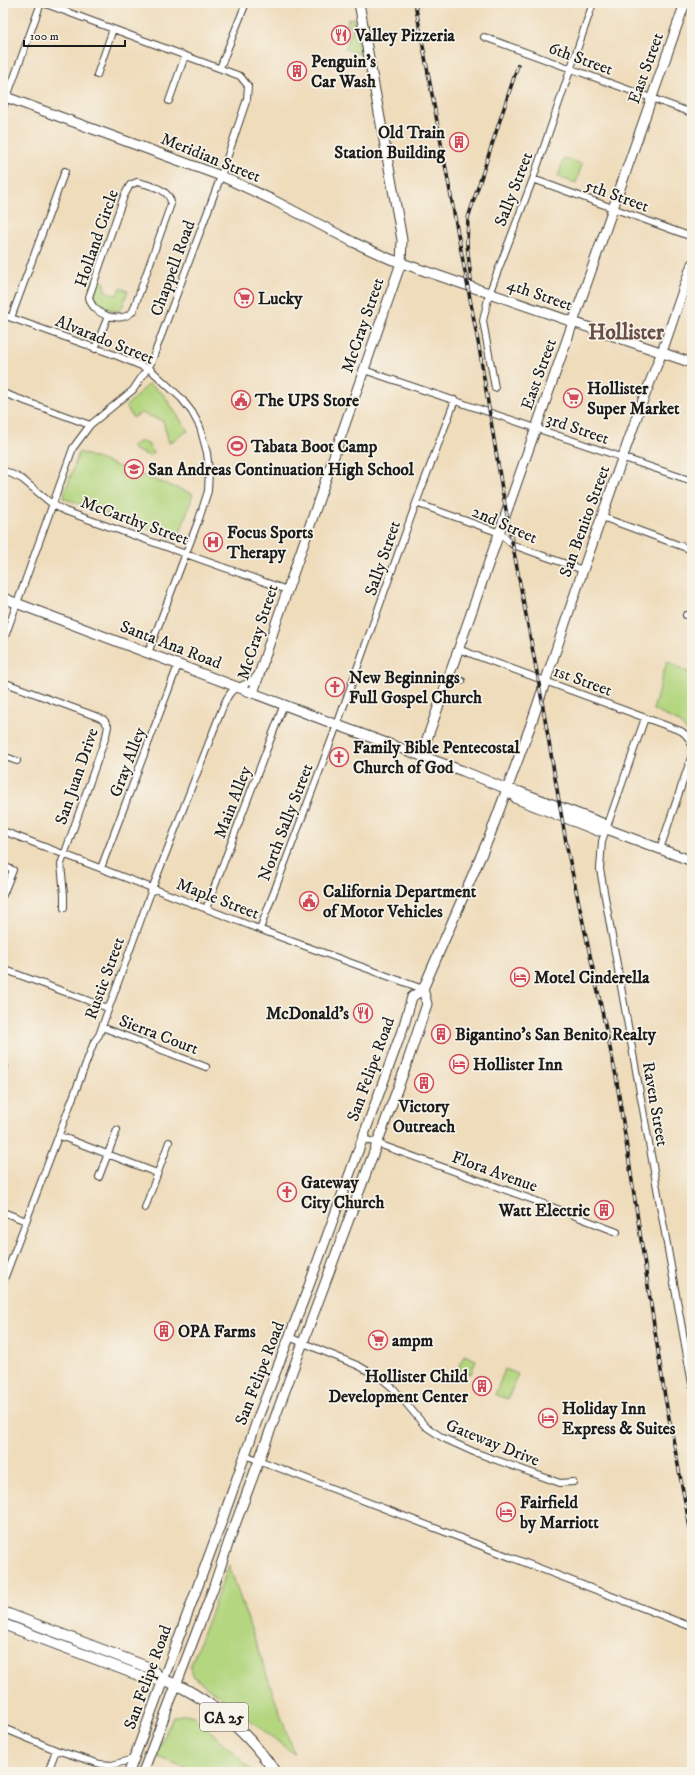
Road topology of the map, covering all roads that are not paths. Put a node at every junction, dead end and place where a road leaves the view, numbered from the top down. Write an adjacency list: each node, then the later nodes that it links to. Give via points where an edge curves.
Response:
1 (42, 3): 6 (street); 12 (street)
2 (246, 3): 9 (street)
3 (359, 3): 22 (street, McCray Street, via 402,240)
4 (593, 3): 10 (street, Sally Street)
5 (685, 3): 13 (street, East Street)
6 (113, 29): 8 (street); 11 (street)
7 (484, 37): 10 (street, 6th Street)
8 (185, 56): 9 (street); 14 (street)
9 (220, 68): 18 (street, Chappell Road, via 240,76 248,86 247,99)
10 (570, 69): 13 (street, 6th Street); 19 (street, Sally Street)
11 (97, 75)
12 (5, 96): 15 (street); 18 (street, Meridian Street)
13 (651, 98): 16 (street, 6th Street); 20 (street, East Street)
14 (169, 101)
15 (3, 108)
16 (692, 113)
17 (65, 171): 27 (street)
18 (221, 176): 22 (street, Meridian Street, via 367,249); 32 (street, Chappell Road)
19 (533, 179): 20 (street, 5th Street); 24 (street, Sally Street)
20 (612, 208): 21 (street, 5th Street); 28 (street, East Street)
21 (692, 237)
22 (401, 263): 24 (street, 4th Street); 33 (street, McCray Street)
23 (692, 264): 30 (street, San Benito Street)
24 (489, 294): 28 (street, 4th Street); 34 (street, Sally Street, via 483,321)
25 (3, 315): 27 (street, Alvarado Street)
26 (108, 316): 26 (street, Holland Circle, via 123,318 133,311 170,210 171,200 160,189 135,183 128,187 89,297 92,307); 29 (street)
27 (11, 318): 29 (street, Alvarado Street)
28 (573, 323): 30 (street, 4th Street); 38 (street, East Street)
29 (95, 349): 32 (street, Alvarado Street)
30 (662, 352): 31 (street, 4th Street); 39 (street, San Benito Street)
31 (692, 363)
32 (148, 369): 37 (street, Chappell Road, via 133,390); 47 (street, Alvarado Street, via 175,390 185,402 200,427 206,448 208,491)
33 (364, 370): 36 (street, 3rd Street); 49 (street, McCray Street)
34 (495, 388)
35 (3, 393): 37 (street)
36 (455, 400): 38 (street, 3rd Street); 43 (street, Sally Street)
37 (90, 425): 42 (street, Chappell Road, via 73,448)
38 (536, 428): 39 (street, 3rd Street); 45 (street, East Street)
39 (623, 458): 41 (street, 3rd Street); 44 (street, San Benito Street)
40 (3, 470): 42 (street, McCarthy Street, via 22,479)
41 (692, 481)
42 (52, 504): 47 (street, McCarthy Street); 51 (street, Chappell Road)
43 (416, 504): 45 (street, 2nd Street); 65 (street, Sally Street)
44 (602, 517): 46 (street); 48 (street, San Benito Street)
45 (500, 533): 48 (street, 2nd Street, via 513,545); 53 (street, East Street)
46 (692, 550)
47 (186, 554): 49 (street, McCarthy Street); 54 (street, Alvarado Street)
48 (583, 570): 59 (street, San Benito Street)
49 (287, 590): 56 (street, McCray Street)
50 (3, 598): 51 (street, Santa Ana Road)
51 (18, 603): 52 (street, Chappell Road); 54 (street, Santa Ana Road)
52 (3, 642)
53 (458, 649): 57 (street, East Street); 59 (street, 1st Street)
54 (148, 653): 55 (street, Santa Ana Road)
55 (178, 665): 61 (street, Santa Ana Road); 78 (street, Gray Alley)
56 (261, 669): 61 (street, via 253,681); 62 (street, McCray Street)
57 (448, 676): 58 (street); 68 (street, East Street)
58 (462, 681)
59 (545, 681): 64 (street, 1st Street); 71 (street, San Benito Street)
60 (3, 682): 75 (street, San Juan Drive, via 98,717 108,726)
61 (238, 687): 62 (street, Santa Ana Road); 79 (street, Rustic Street, via 228,697 220,714)
62 (253, 693): 63 (street, Santa Ana Road)
63 (284, 704): 65 (street, Santa Ana Road); 82 (street, Main Alley)
64 (645, 718): 66 (street, 1st Street, via 686,734); 72 (street, Raven Street)
65 (337, 725): 68 (street, Santa Ana Road); 83 (street, North Sally Street)
66 (692, 747)
67 (3, 756): 70 (street)
68 (421, 756): 71 (street, Santa Ana Road)
69 (692, 756): 74 (street)
70 (17, 761)
71 (507, 789): 72 (street, Santa Ana Road, via 602,823); 85 (street, San Felipe Road)
72 (607, 829): 74 (street, Santa Ana Road); 106 (street, Raven Street, via 602,841 600,869)
73 (3, 831): 75 (street, Maple Street)
74 (660, 849): 76 (street, Santa Ana Road)
75 (64, 854): 78 (street, Maple Street); 81 (street, via 60,872)
76 (692, 861)
77 (3, 866): 80 (street, via 13,870)
78 (101, 868): 79 (street, Maple Street)
79 (152, 888): 82 (street, Maple Street); 86 (street, Rustic Street)
80 (3, 895)
81 (64, 908)
82 (206, 909): 83 (street, Maple Street)
83 (260, 929): 85 (street, Maple Street)
84 (3, 969): 86 (street)
85 (423, 989): 93 (street, San Felipe Road, via 412,997); 95 (street, San Felipe Road, via 428,1004)
86 (108, 1008): 87 (street, Rustic Street)
87 (102, 1027): 89 (street, Sierra Court); 92 (street, Rustic Street, via 94,1042)
88 (3, 1058): 90 (street)
89 (206, 1067)
90 (3, 1071)
91 (117, 1130): 96 (street)
92 (60, 1136): 96 (street); 101 (street, Rustic Street)
93 (362, 1138): 95 (street, Flora Avenue); 104 (street, San Felipe Road)
94 (169, 1142): 97 (street)
95 (377, 1144): 102 (street, Flora Avenue); 105 (street, San Felipe Road)
96 (108, 1154): 97 (street); 98 (street)
97 (157, 1173): 99 (street)
98 (99, 1178)
99 (145, 1208)
100 (3, 1212): 101 (street)
101 (26, 1221): 103 (street, Rustic Street)
102 (617, 1232)
103 (3, 1282)
104 (289, 1337): 105 (street, Gateway Drive); 107 (street, San Felipe Road)
105 (304, 1344): 108 (street, San Felipe Road); 109 (street, Gateway Drive, via 359,1366 382,1379 425,1426 443,1438 560,1483)
106 (692, 1384)
107 (246, 1455): 108 (street); 113 (street, San Felipe Road)
108 (260, 1461): 112 (street); 114 (street, San Felipe Road)
109 (573, 1482)
110 (3, 1612): 113 (main road, CA 25, via 150,1668)
111 (3, 1624): 113 (main road, CA 25, via 146,1678)
112 (692, 1627)
113 (162, 1680): 114 (main road, CA 25); 117 (street, San Felipe Road)
114 (176, 1685): 120 (street, San Felipe Road); 121 (main road, CA 25, via 228,1721 259,1751)
115 (3, 1728): 116 (street)
116 (56, 1750): 117 (street, via 100,1764 112,1765); 118 (street)
117 (133, 1759): 119 (street, San Felipe Road)
118 (48, 1772)
119 (128, 1772)
120 (143, 1772)
121 (275, 1772)

